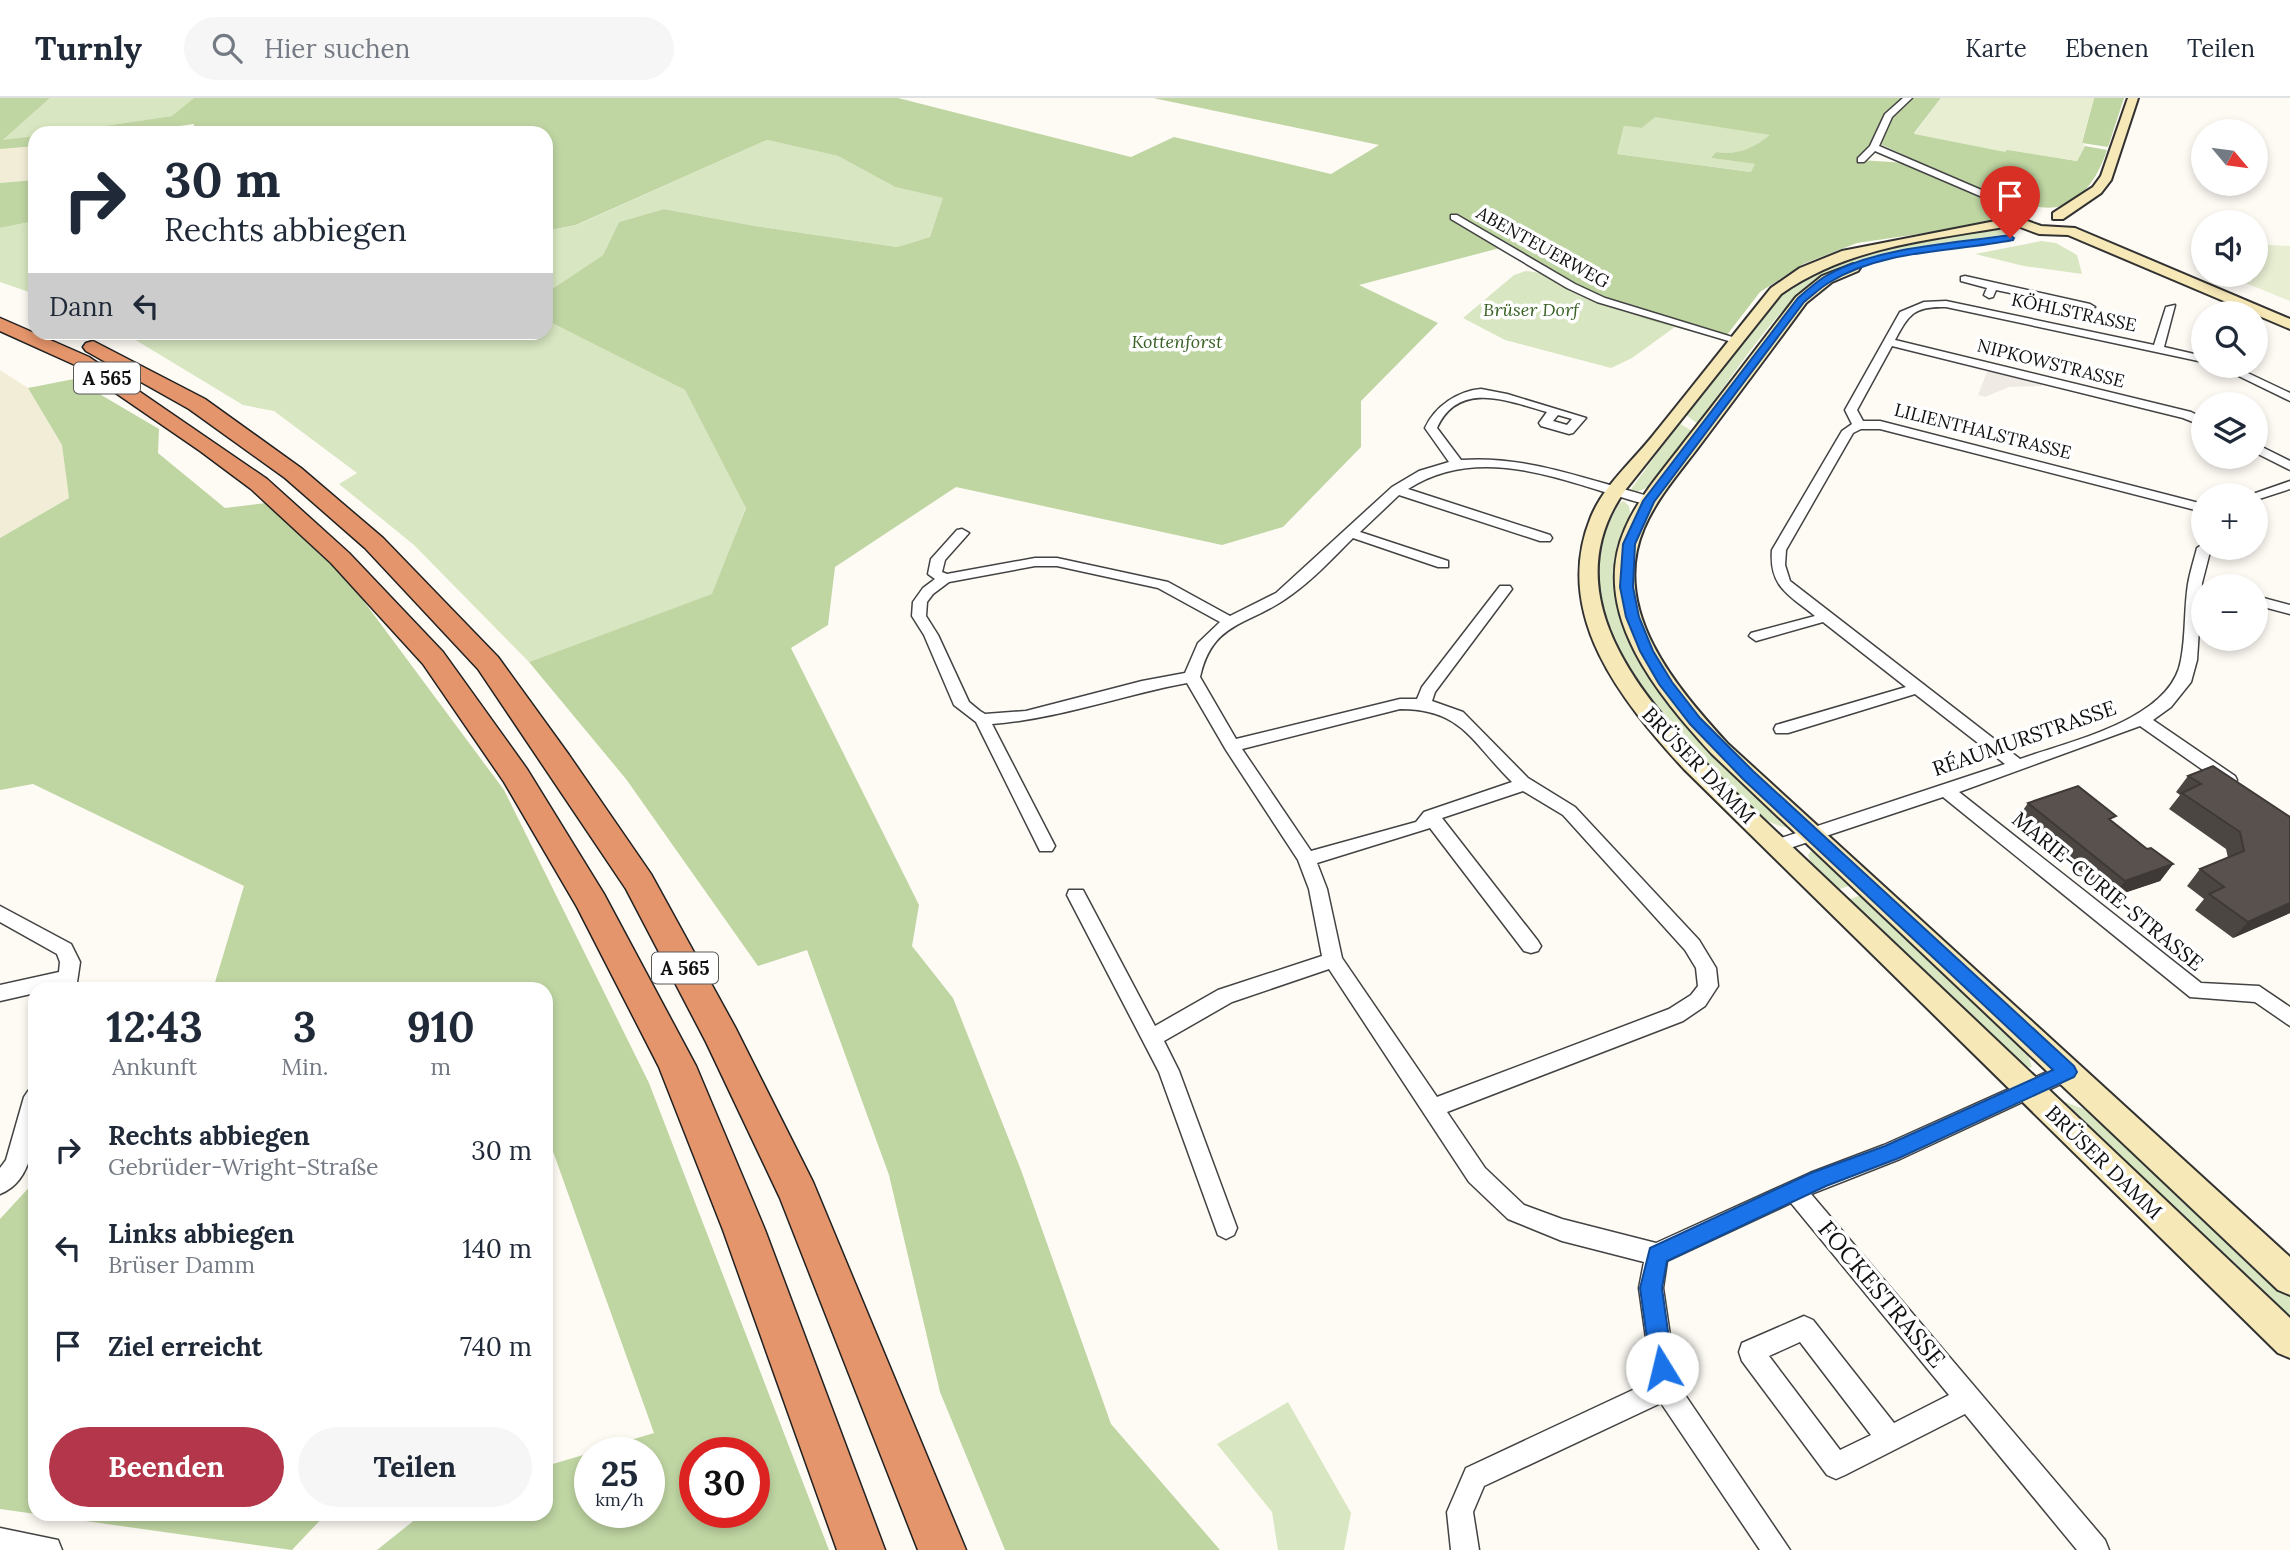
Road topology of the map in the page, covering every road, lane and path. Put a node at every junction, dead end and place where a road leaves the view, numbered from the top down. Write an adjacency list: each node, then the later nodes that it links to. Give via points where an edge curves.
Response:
1 (1908, 98): 3 (street, via 1888,116)
2 (2133, 98): 6 (street, via 2107,177 2097,190)
3 (1874, 147): 4 (street); 5 (street)
4 (1861, 160)
5 (2020, 216): 6 (street, BRÜSER DAMM); 8 (street); 24 (street, BRÜSER DAMM, via 1847,254 1805,271 1776,291)
6 (2058, 216): 9 (street, via 2072,222)
7 (1454, 218): 24 (street, ABENTEUERWEG, via 1601,300)
8 (2039, 230): 9 (street); 10 (street)
9 (2070, 231): 20 (street)
10 (2015, 237)
11 (1983, 242): 40 (street, BRÜSER DAMM, via 1896,255 1828,279 1801,300)
12 (1965, 279): 13 (street, KÖHLSTRASSE)
13 (1993, 286): 15 (street, KÖHLSTRASSE); 17 (street, KÖHLSTRASSE)
14 (0, 306): 18 (highway)
15 (2090, 307)
16 (2171, 307): 26 (street, KÖHLSTRASSE)
17 (1982, 310): 25 (street, KÖHLSTRASSE, via 1949,304 1912,307); 26 (street, KÖHLSTRASSE)
18 (28, 318)
19 (0, 324): 21 (highway, A 565)
20 (2290, 324)
21 (28, 337)
22 (35, 340): 94 (highway, A 565, via 82,361 259,484 340,558 433,658 516,776 592,903 677,1066 744,1230)
23 (77, 340): 95 (highway, A 565, via 197,404 293,473 374,543 488,663 639,883 722,1038 799,1195)
24 (1737, 340): 38 (street, BRÜSER DAMM)
25 (1889, 342): 31 (street, NIPKOWSTRASSE); 32 (street, KÖHLSTRASSE, via 1851,410)
26 (2158, 349): 27 (street, KÖHLSTRASSE)
27 (2191, 356)
28 (2250, 378): 29 (street)
29 (2290, 397)
30 (1555, 411): 34 (street, via 1492,393 1467,396 1449,407 1431,428)
31 (2191, 417)
32 (1859, 425): 41 (street, LILIENTHALSTRASSE, via 1880,425); 50 (street, via 1848,431 1779,550 1783,582)
33 (2268, 454): 35 (street)
34 (1457, 463): 37 (street, via 1426,471); 38 (street, via 1516,466)
35 (2290, 466)
36 (2290, 485): 39 (street)
37 (1397, 490): 43 (street); 44 (street)
38 (1617, 492): 40 (street); 68 (street, BRÜSER DAMM, via 1601,515 1587,564 1594,615 1615,666 1661,731)
39 (2268, 492)
40 (1648, 501): 66 (street, BRÜSER DAMM, via 1629,544 1625,572 1638,633 1666,684 1695,721)
41 (2191, 505)
42 (962, 533): 46 (street, via 938,559 935,574)
43 (1352, 533): 45 (street); 51 (street, via 1278,598)
44 (1545, 538)
45 (1443, 564)
46 (946, 579): 51 (street, via 1057,562 1163,585); 57 (street, via 928,592 920,603 919,616 962,705)
47 (1505, 589): 56 (street)
48 (2268, 604): 49 (street)
49 (2290, 610)
50 (1823, 618): 52 (street); 55 (street)
51 (1229, 621): 54 (street, via 1204,643 1195,657)
52 (1756, 636)
53 (2191, 648): 58 (street, RÉAUMURSTRASSE, via 2183,681 2165,704)
54 (1192, 677): 57 (street, via 1026,716); 60 (street)
55 (1916, 689): 59 (street); 61 (street)
56 (1424, 701): 60 (street); 62 (street, via 1460,716)
57 (983, 719): 67 (street)
58 (2142, 720): 61 (street, RÉAUMURSTRASSE); 64 (street)
59 (1782, 729)
60 (1232, 746): 69 (street)
61 (2018, 766): 63 (street, RÉAUMURSTRASSE)
62 (1524, 784): 65 (street); 81 (street, via 1569,811 1692,945 1708,966 1706,993 1698,1004 1676,1015)
63 (1944, 789): 66 (street, RÉAUMURSTRASSE); 77 (street, MARIE-CURIE-STRASSE, via 2197,991 2259,994)
64 (2245, 792)
65 (1430, 816): 69 (street, via 1422,826); 72 (street)
66 (1814, 835): 68 (street, RÉAUMURSTRASSE); 79 (street, BRÜSER DAMM)
67 (1046, 846)
68 (1777, 846): 80 (street, BRÜSER DAMM)
69 (1307, 859): 73 (street)
70 (1076, 895): 78 (street)
71 (0, 913): 74 (street, via 64,949 70,962)
72 (1531, 946)
73 (1333, 960): 78 (street, via 1226,996); 81 (street)
74 (67, 982)
75 (28, 989): 76 (street)
76 (0, 993)
77 (2290, 1018)
78 (1153, 1037): 85 (street)
79 (2067, 1072): 80 (street); 87 (street, BRÜSER DAMM)
80 (2028, 1089): 84 (street); 88 (street, BRÜSER DAMM)
81 (1432, 1108): 86 (street, via 1477,1175 1516,1212 1562,1230)
82 (28, 1122): 83 (street, via 16,1165)
83 (0, 1184)
84 (1795, 1191): 86 (street); 90 (street, FOCKESTRASSE)
85 (1226, 1228)
86 (1657, 1255): 89 (street, via 1651,1288)
87 (2290, 1279)
88 (2290, 1341)
89 (1666, 1388): 96 (street, via 1475,1477 1460,1512); 97 (street)
90 (1969, 1398): 91 (street); 98 (street, FOCKESTRASSE)
91 (1890, 1438): 91 (street, via 1836,1466 1751,1352 1804,1328)
92 (0, 1542): 93 (street)
93 (48, 1550)
94 (861, 1550)
95 (942, 1550)
96 (1465, 1550)
97 (1776, 1550)
98 (2095, 1550)

